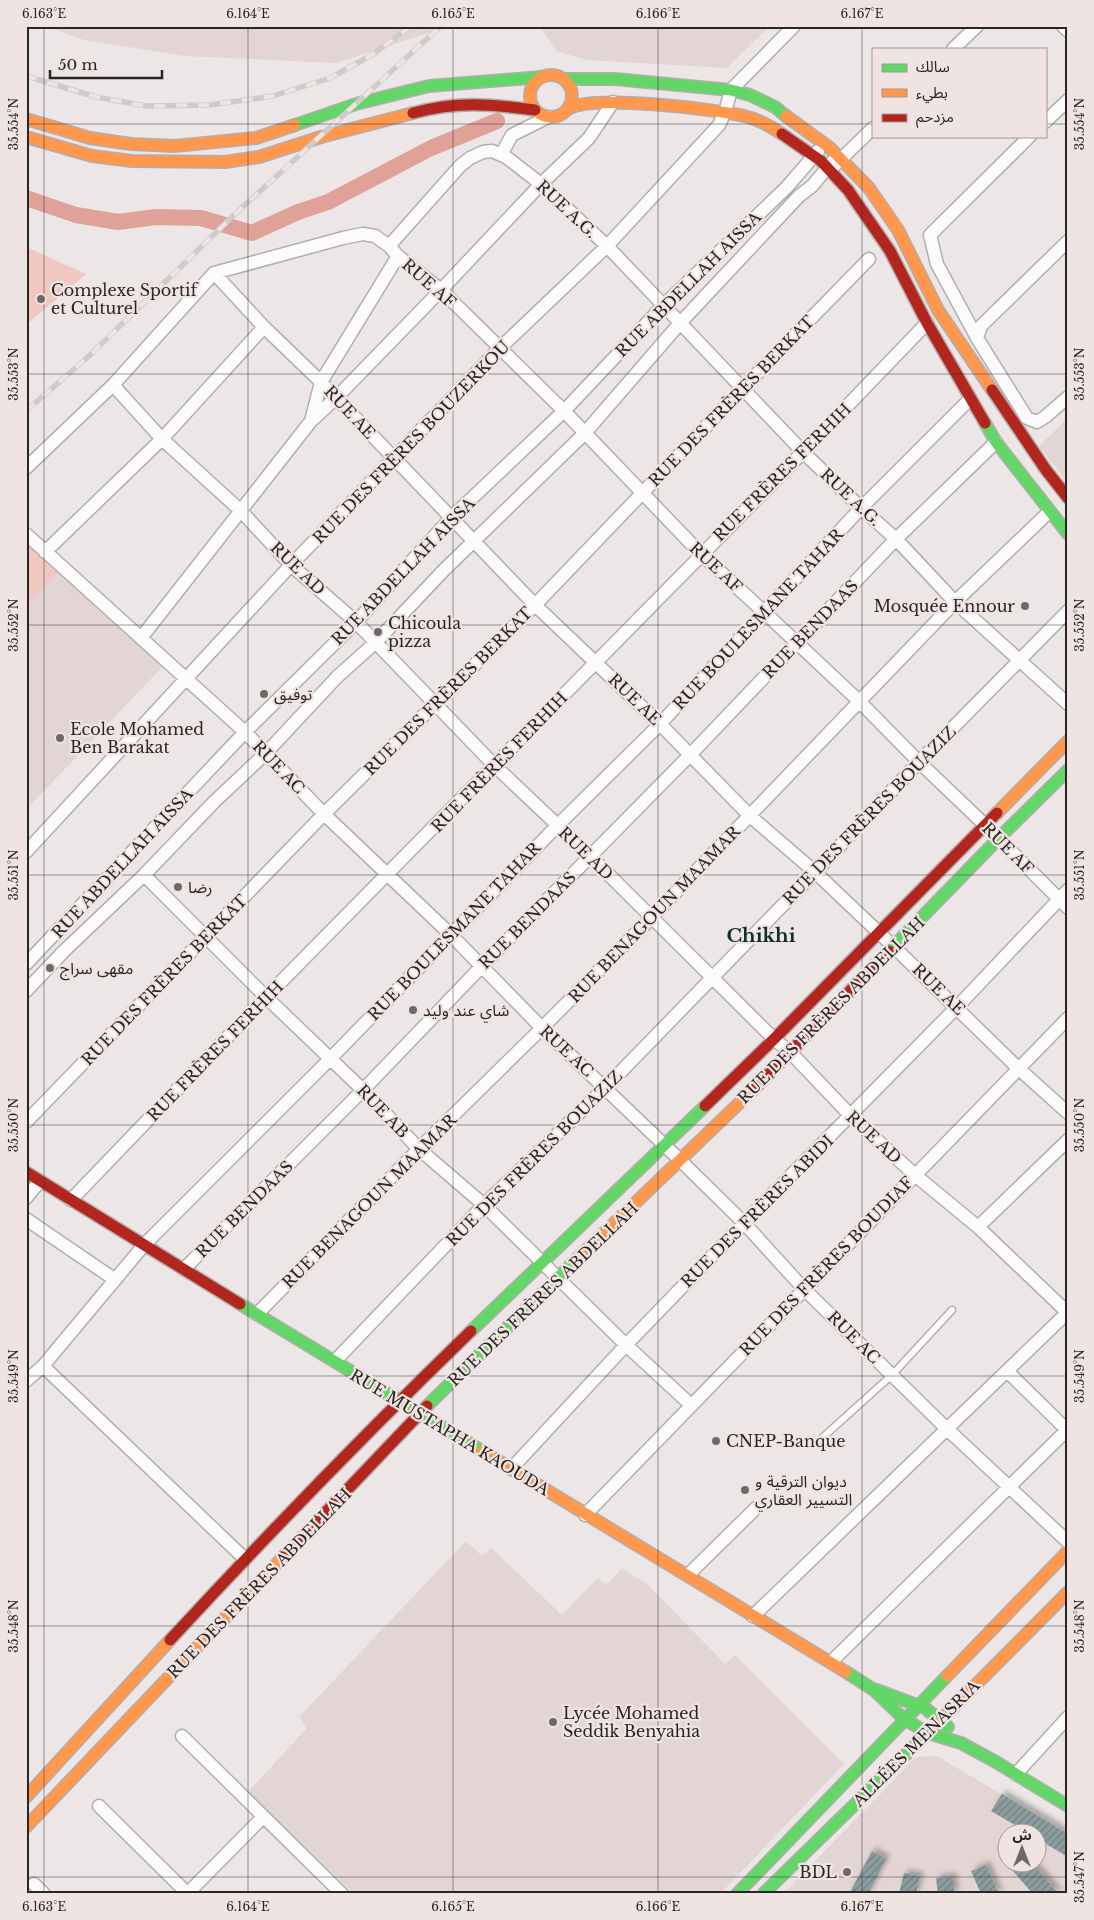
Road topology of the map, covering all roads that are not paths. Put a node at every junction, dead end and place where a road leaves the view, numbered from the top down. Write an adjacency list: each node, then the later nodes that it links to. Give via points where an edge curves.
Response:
1 (794, 26): 8 (street)
2 (976, 26): 5 (street)
3 (1063, 26): 4 (street)
4 (1068, 31)
5 (955, 48)
6 (541, 77): 7 (main road, via 553,75); 12 (main road, via 530,92); 15 (main road, via 429,86 356,104 256,138 218,143 130,144 90,138)
7 (564, 79): 8 (main road, via 615,79); 11 (main road, via 571,90)
8 (731, 90): 13 (street, RUE DES FRÈRES BOUZERKOU); 20 (main road, via 776,107)
9 (1068, 100): 16 (street)
10 (613, 102): 11 (main road, via 574,105); 13 (main road); 25 (street, via 589,138)
11 (568, 109): 14 (main road, via 555,117)
12 (535, 110): 14 (main road); 18 (main road, via 488,104 436,107 321,137 260,157 225,162 132,161 92,156)
13 (725, 112): 22 (main road, via 768,125); 28 (street, RUE DES FRÈRES BOUZERKOU, via 719,125)
14 (548, 117): 21 (street, via 512,135)
15 (26, 119)
16 (1046, 121)
17 (872, 129): 23 (street)
18 (26, 137)
19 (1028, 138): 37 (street, via 930,235 937,264)
20 (825, 144): 22 (street, RUE ABDELLAH AISSA); 23 (main road)
21 (501, 155): 25 (street, RUE A.G.); 27 (street, RUE A.G., via 483,152 460,166)
22 (814, 156): 24 (main road); 33 (street, RUE ABDELLAH AISSA, via 787,187)
23 (840, 157): 24 (street); 54 (main road, via 870,188 898,230 938,310)
24 (828, 169): 34 (street); 35 (main road, via 848,190 890,251)
25 (541, 184): 28 (street, RUE A.G.); 32 (street)
26 (1068, 241): 37 (street, via 981,326)
27 (389, 246): 29 (street, RUE AF); 31 (street, RUE AF, via 374,236 363,234)
28 (607, 246): 33 (street, RUE A.G.); 38 (street, RUE DES FRÈRES BOUZERKOU)
29 (398, 256): 32 (street, RUE AF); 39 (street)
30 (869, 259): 41 (street, RUE DES FRÈRES BERKAT)
31 (214, 273): 36 (street, RUE AE); 40 (street)
32 (441, 290): 38 (street, RUE AF); 43 (street)
33 (664, 305): 34 (street, RUE A.G.); 45 (street, RUE ABDELLAH AISSA)
34 (680, 322): 41 (street, RUE A.G.); 47 (street)
35 (927, 323): 44 (main road); 50 (street, RUE FRÈRES FERHIH)
36 (264, 327): 39 (street, RUE AE); 48 (street)
37 (976, 338): 42 (street, via 1027,418 1037,422)
38 (499, 349): 45 (street, RUE AF); 51 (street, RUE DES FRÈRES BOUZERKOU)
39 (321, 382): 43 (street, RUE AE); 46 (street)
40 (113, 385): 48 (street, RUE AD); 52 (street)
41 (742, 389): 50 (street, RUE A.G.); 53 (street, RUE DES FRÈRES BERKAT)
42 (1068, 397)
43 (336, 398): 46 (street); 51 (street, RUE AE)
44 (970, 399): 49 (main road); 55 (street, RUE BOULESMANE TAHAR)
45 (564, 411): 47 (street, RUE AF); 58 (street, RUE ABDELLAH AISSA)
46 (311, 421): 56 (street)
47 (584, 434): 53 (street, RUE AF); 62 (street)
48 (162, 439): 56 (street, RUE AD); 63 (street)
49 (996, 442): 57 (main road); 61 (street, RUE BENDAAS)
50 (803, 452): 55 (street, RUE A.G.); 64 (street, RUE FRÈRES FERHIH)
51 (395, 459): 58 (street, RUE AE); 65 (street, RUE DES FRÈRES BOUZERKOU)
52 (26, 468)
53 (643, 493): 64 (street, RUE AF); 67 (street, RUE DES FRÈRES BERKAT)
54 (1068, 498)
55 (862, 508): 61 (street, RUE A.G.); 69 (street, RUE BOULESMANE TAHAR)
56 (241, 511): 65 (street, RUE AD); 71 (street)
57 (1049, 512): 60 (main road); 66 (street, RUE BENAGOUN MAAMAR)
58 (451, 518): 62 (street, RUE AE); 70 (street, RUE ABDELLAH AISSA)
59 (26, 534): 63 (street, RUE AC)
60 (1068, 534)
61 (896, 539): 66 (street, RUE A.G.); 73 (street, RUE BENDAAS)
62 (474, 542): 67 (street, RUE AE); 72 (street)
63 (45, 552): 71 (street, RUE AC)
64 (701, 554): 69 (street, RUE AF); 75 (street, RUE FRÈRES FERHIH)
65 (291, 565): 70 (street, RUE AD); 76 (street, RUE DES FRÈRES BOUZERKOU)
66 (955, 602): 74 (street, RUE A.G.); 77 (street, RUE BENAGOUN MAAMAR)
67 (535, 606): 75 (street, RUE AE); 79 (street, RUE DES FRÈRES BERKAT)
68 (1068, 611): 74 (street, RUE DES FRÈRES BOUAZIZ)
69 (764, 612): 73 (street, RUE AF); 80 (street, RUE BOULESMANE TAHAR)
70 (356, 622): 72 (street, RUE AD); 81 (street, RUE ABDELLAH AISSA)
71 (141, 638): 76 (street, RUE AC)
72 (376, 642): 79 (street, RUE AD); 83 (street, via 337,677)
73 (797, 643): 77 (street, RUE AF); 84 (street, RUE BENDAAS)
74 (1019, 659): 78 (street, RUE A.G.); 85 (street, RUE DES FRÈRES BOUAZIZ)
75 (597, 663): 80 (street, RUE AE); 86 (street, RUE FRÈRES FERHIH)
76 (185, 678): 81 (street, RUE AC); 93 (street, RUE DES FRÈRES BOUZERKOU)
77 (859, 701): 85 (street, RUE AF); 89 (street, RUE BENAGOUN MAAMAR)
78 (1068, 704)
79 (434, 705): 86 (street, RUE AD); 88 (street, RUE DES FRÈRES BERKAT)
80 (660, 724): 84 (street, RUE AE); 90 (street, RUE BOULESMANE TAHAR)
81 (245, 732): 83 (street, RUE AC); 104 (street, RUE ABDELLAH AISSA)
82 (1068, 741): 91 (main road, RUE DES FRÈRES ABDELLAH)
83 (266, 753): 88 (street, RUE AC); 97 (street)
84 (690, 755): 89 (street, RUE AE); 94 (street, RUE BENDAAS)
85 (919, 762): 91 (street, RUE AF); 95 (street, RUE DES FRÈRES BOUAZIZ)
86 (495, 766): 90 (street, RUE AD); 96 (street, RUE FRÈRES FERHIH)
87 (1068, 770): 92 (main road, RUE DES FRÈRES ABDELLAH)
88 (324, 814): 96 (street, RUE AC); 102 (street, RUE DES FRÈRES BERKAT)
89 (750, 816): 95 (street, RUE AE); 99 (street, RUE BENAGOUN MAAMAR)
90 (558, 825): 94 (street, RUE AD); 101 (street, RUE BOULESMANE TAHAR)
91 (985, 825): 92 (street, RUE AF); 100 (main road, RUE DES FRÈRES ABDELLAH)
92 (999, 838): 98 (street, RUE AF); 103 (main road, RUE DES FRÈRES ABDELLAH)
93 (26, 852)
94 (590, 856): 99 (street, RUE AD); 105 (street, RUE BENDAAS)
95 (815, 872): 100 (street, RUE AE); 106 (street, RUE DES FRÈRES BOUAZIZ)
96 (389, 874): 101 (street, RUE AC); 108 (street, RUE FRÈRES FERHIH)
97 (144, 875): 102 (street, RUE AB); 107 (street)
98 (1065, 899): 109 (street, RUE DES FRÈRES ABIDI)
99 (651, 918): 106 (street, RUE AD); 111 (street, RUE BENAGOUN MAAMAR)
100 (878, 932): 103 (street, RUE AE); 112 (main road, RUE DES FRÈRES ABDELLAH)
101 (450, 934): 105 (street, RUE AC); 114 (street, RUE BOULESMANE TAHAR)
102 (207, 937): 108 (street, RUE AB); 120 (street, RUE DES FRÈRES BERKAT)
103 (894, 947): 109 (street, RUE AE); 113 (main road, RUE DES FRÈRES ABDELLAH)
104 (26, 964)
105 (482, 966): 111 (street, RUE AC); 117 (street, RUE BENDAAS)
106 (712, 977): 112 (street, RUE AD); 116 (street, RUE DES FRÈRES BOUAZIZ)
107 (26, 991)
108 (266, 997): 114 (street, RUE AB); 129 (street, RUE FRÈRES FERHIH)
109 (958, 1007): 115 (street, RUE AE); 119 (street, RUE DES FRÈRES ABIDI)
110 (1068, 1018): 115 (street, RUE DES FRÈRES BOUDIAF)
111 (542, 1028): 116 (street, RUE AC); 123 (street, RUE BENAGOUN MAAMAR)
112 (774, 1039): 113 (street, RUE AD); 122 (main road, RUE DES FRÈRES ABDELLAH)
113 (791, 1053): 119 (street, RUE AD); 124 (main road, RUE DES FRÈRES ABDELLAH)
114 (330, 1059): 117 (street, RUE AB); 134 (street, RUE BOULESMANE TAHAR)
115 (1019, 1069): 118 (street, RUE AE); 126 (street, RUE DES FRÈRES BOUDIAF)
116 (606, 1087): 122 (street, RUE AC); 130 (street, RUE DES FRÈRES BOUAZIZ)
117 (363, 1090): 123 (street, RUE AB); 136 (street, RUE BENDAAS)
118 (1068, 1112)
119 (851, 1116): 126 (street, RUE AD); 132 (street, RUE DES FRÈRES ABIDI)
120 (26, 1122)
121 (1068, 1140): 133 (street)
122 (665, 1144): 124 (street, RUE AC); 135 (main road, RUE DES FRÈRES ABDELLAH)
123 (419, 1149): 130 (street, RUE AB); 142 (street, RUE BENAGOUN MAAMAR)
124 (681, 1160): 132 (street, RUE AC); 137 (main road, RUE DES FRÈRES ABDELLAH)
125 (26, 1172): 127 (main road, RUE MUSTAPHA KAOUDA)
126 (915, 1175): 133 (street, RUE AD); 139 (street, RUE DES FRÈRES BOUDIAF)
127 (40, 1181): 128 (street); 129 (main road, RUE MUSTAPHA KAOUDA)
128 (26, 1198)
129 (70, 1200): 134 (main road, RUE MUSTAPHA KAOUDA)
130 (484, 1205): 135 (street, RUE AB); 144 (street, RUE DES FRÈRES BOUAZIZ)
131 (26, 1219): 138 (street)
132 (744, 1223): 139 (street, RUE AC); 143 (street, RUE DES FRÈRES ABIDI)
133 (978, 1227): 141 (street, RUE AD)
134 (144, 1245): 136 (main road, RUE MUSTAPHA KAOUDA); 138 (street, RUE BOULESMANE TAHAR)
135 (541, 1262): 137 (street, RUE AB); 149 (main road, RUE DES FRÈRES ABDELLAH)
136 (184, 1269): 142 (main road, RUE MUSTAPHA KAOUDA)
137 (558, 1277): 143 (street, RUE AB); 151 (main road, RUE DES FRÈRES ABDELLAH)
138 (114, 1280): 145 (street, RUE BOULESMANE TAHAR)
139 (804, 1289): 147 (street, RUE AC); 150 (street, RUE DES FRÈRES BOUDIAF)
140 (952, 1310): 147 (lane)
141 (1067, 1312): 146 (street)
142 (257, 1314): 144 (main road, RUE MUSTAPHA KAOUDA)
143 (626, 1345): 150 (street, RUE AB); 155 (street, RUE DES FRÈRES ABIDI)
144 (335, 1361): 149 (main road, RUE MUSTAPHA KAOUDA)
145 (43, 1366): 148 (street, RUE BOULESMANE TAHAR); 161 (street)
146 (1007, 1371): 152 (street); 153 (street)
147 (892, 1375): 152 (street, RUE AC); 154 (lane)
148 (26, 1381)
149 (398, 1402): 151 (main road, RUE MUSTAPHA KAOUDA); 161 (main road, RUE DES FRÈRES ABDELLAH)
150 (691, 1405): 158 (street, RUE DES FRÈRES BOUDIAF)
151 (420, 1413): 155 (main road, RUE MUSTAPHA KAOUDA); 179 (main road, RUE DES FRÈRES ABDELLAH)
152 (946, 1428): 156 (street, RUE AC); 164 (street)
153 (1067, 1431): 156 (street)
154 (822, 1438)
155 (511, 1469): 158 (main road, RUE MUSTAPHA KAOUDA)
156 (1009, 1487): 159 (street, RUE AC); 165 (street)
157 (756, 1508): 162 (street)
158 (585, 1515): 162 (main road, RUE MUSTAPHA KAOUDA)
159 (1068, 1542)
160 (1068, 1551): 167 (main road)
161 (244, 1559): 175 (main road, RUE DES FRÈRES ABDELLAH)
162 (688, 1575): 164 (main road, RUE MUSTAPHA KAOUDA)
163 (1068, 1592): 170 (main road, ALLÉES MENASRIA)
164 (753, 1616): 165 (main road, RUE MUSTAPHA KAOUDA)
165 (831, 1662): 166 (main road, RUE MUSTAPHA KAOUDA)
166 (874, 1690): 167 (main road, RUE MUSTAPHA KAOUDA); 169 (main road, RUE MUSTAPHA KAOUDA)
167 (918, 1704): 169 (main road); 170 (main road, RUE MUSTAPHA KAOUDA)
168 (1068, 1717): 174 (street)
169 (904, 1719): 171 (main road, RUE MUSTAPHA KAOUDA); 184 (main road)
170 (942, 1719): 171 (main road, ALLÉES MENASRIA); 173 (main road, RUE MUSTAPHA KAOUDA)
171 (928, 1733): 173 (main road, RUE MUSTAPHA KAOUDA); 185 (main road, ALLÉES MENASRIA)
172 (182, 1736): 178 (street)
173 (961, 1743): 174 (main road, RUE MUSTAPHA KAOUDA)
174 (1016, 1774): 177 (main road, RUE MUSTAPHA KAOUDA)
175 (26, 1797)
176 (99, 1806): 182 (street)
177 (1068, 1806)
178 (263, 1817): 182 (street); 183 (street)
179 (26, 1827)
180 (34, 1884): 181 (street)
181 (44, 1894)
182 (187, 1894)
183 (342, 1894)
184 (736, 1894)
185 (763, 1894)

